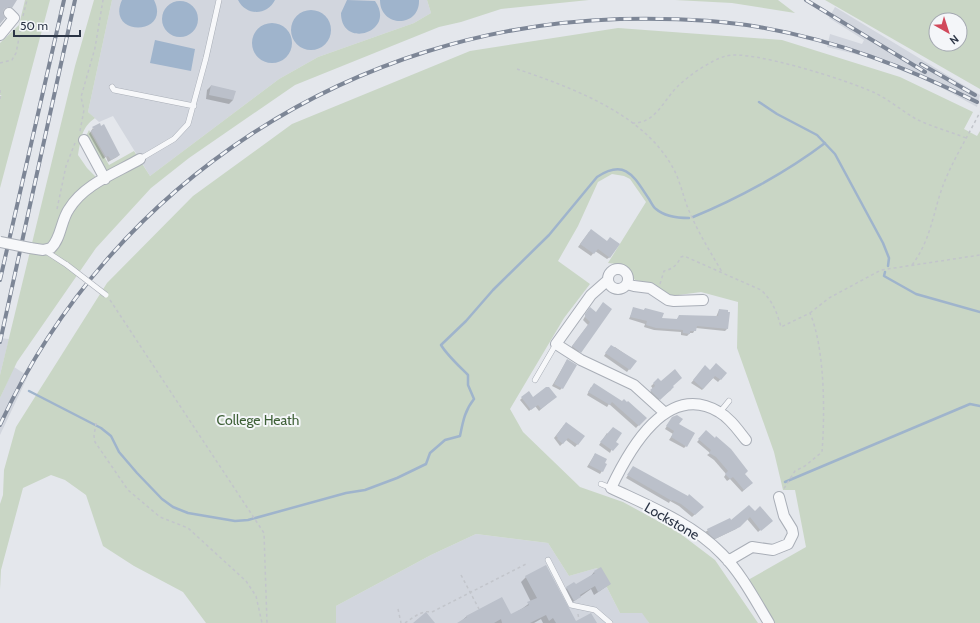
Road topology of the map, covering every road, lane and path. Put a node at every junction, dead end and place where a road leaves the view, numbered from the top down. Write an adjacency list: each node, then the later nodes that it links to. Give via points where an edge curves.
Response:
1 (27, 0): 6 (path, via 16,53 12,60)
2 (103, 0): 14 (path, via 95,48 82,97)
3 (219, 0): 11 (lane)
4 (10, 13): 5 (street, via 14,18)
5 (0, 35)
6 (0, 63)
7 (518, 69): 13 (path, via 556,82)
8 (112, 87): 11 (lane, via 114,90)
9 (0, 90): 10 (path)
10 (0, 100)
11 (194, 106): 17 (lane, via 182,133)
12 (980, 112): 15 (path)
13 (632, 122): 15 (path, via 651,118 677,87 691,75 725,56 736,55 784,63 865,89 884,97 919,120); 24 (path, via 652,140 673,167 693,220)
14 (83, 124)
15 (966, 138): 23 (path, via 946,179 925,244)
16 (81, 139): 18 (street); 19 (path, via 66,166)
17 (140, 159): 18 (street)
18 (105, 179): 21 (street, via 77,198 65,215 55,244)
19 (56, 214)
20 (0, 242): 21 (street, bridge)
21 (43, 250): 28 (lane, bridge)
22 (980, 254): 23 (path)
23 (912, 266): 30 (path, via 881,270 829,298)
24 (723, 273): 27 (path, via 684,256 678,264 664,271); 30 (path, via 761,290 776,311 781,327)
25 (608, 280): 26 (street, via 610,286 616,289); 26 (street, via 612,271 621,269 627,274); 31 (street, via 590,295)
26 (627, 284): 27 (street)
27 (657, 291): 29 (street, via 674,301)
28 (106, 295): 50 (path, via 264,533)
29 (704, 300)
30 (810, 313): 39 (path, via 816,328 820,363 824,416 822,452 795,471)
31 (556, 344): 32 (lane); 35 (street, via 581,360 634,385)
32 (535, 380)
33 (729, 401): 34 (lane)
34 (720, 412): 35 (street, via 693,404 674,407); 37 (street)
35 (665, 413): 40 (street, via 641,437)
36 (96, 423): 49 (path, via 95,442 126,488 156,515 188,528 240,576 255,592)
37 (746, 440)
38 (601, 484): 40 (lane, Lockstone)
39 (786, 485)
40 (611, 488): 43 (street, Lockstone, via 677,520)
41 (779, 497): 43 (street, via 784,516 793,534 788,544 773,550 752,547)
42 (548, 560): 53 (lane, via 571,604 595,610)
43 (728, 560): 54 (street, Lockstone)
44 (528, 563): 46 (path)
45 (461, 575): 46 (path)
46 (470, 592): 48 (path); 52 (path, via 432,612 416,615)
47 (398, 609): 51 (path)
48 (479, 609)
49 (262, 623)
50 (267, 623)
51 (401, 623)
52 (405, 623)
53 (610, 623)
54 (769, 623)

